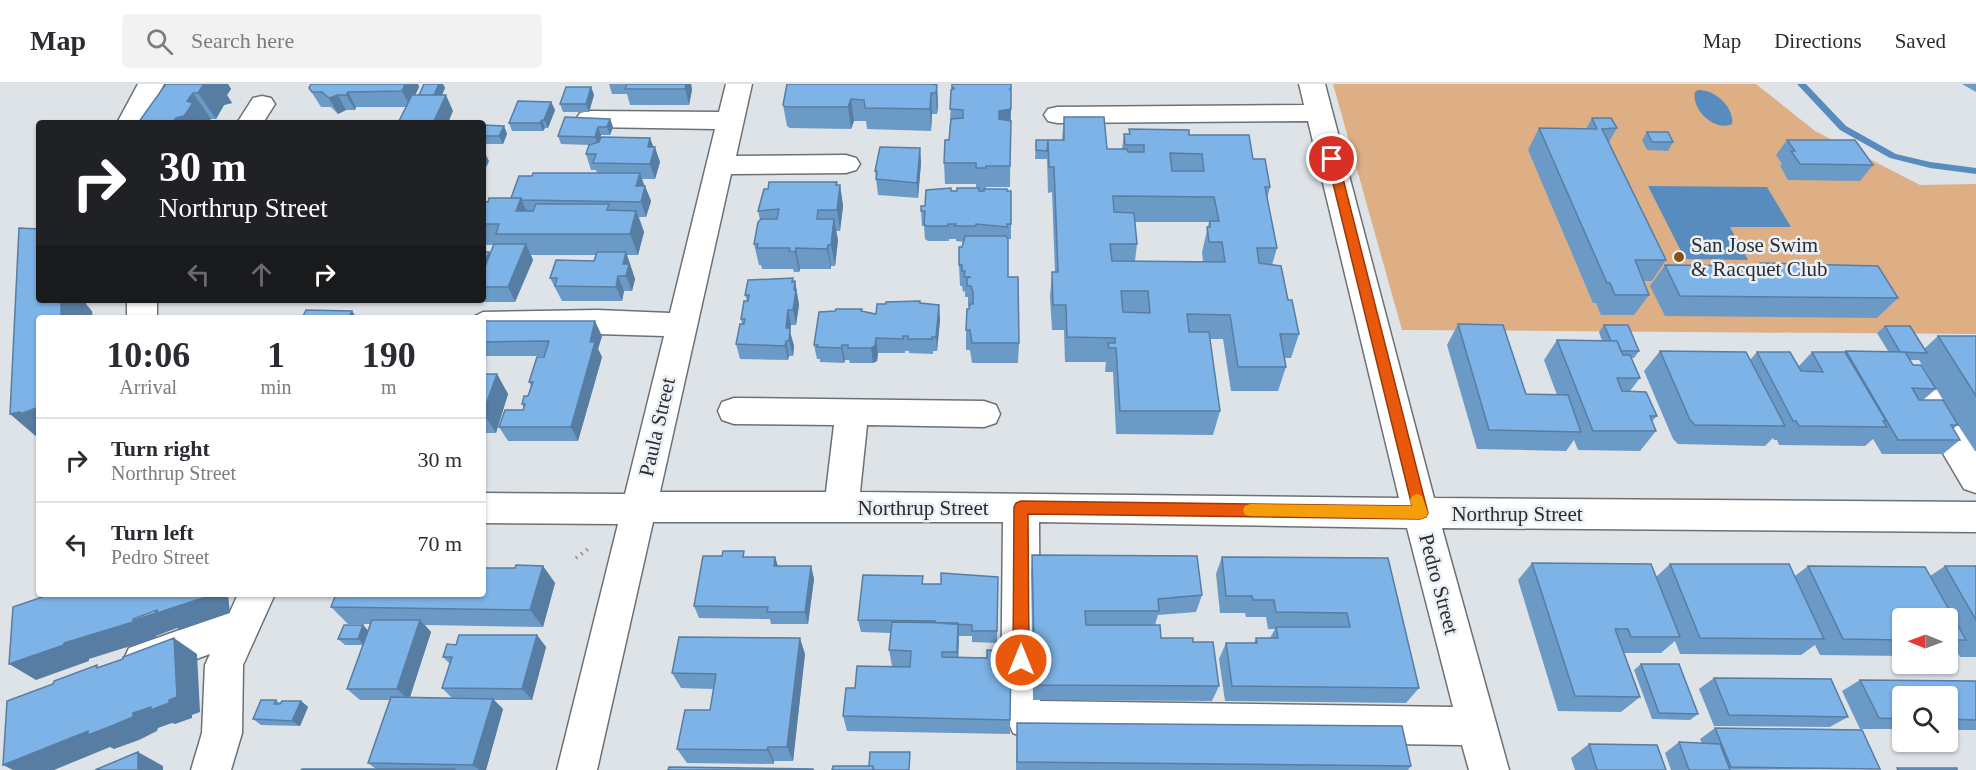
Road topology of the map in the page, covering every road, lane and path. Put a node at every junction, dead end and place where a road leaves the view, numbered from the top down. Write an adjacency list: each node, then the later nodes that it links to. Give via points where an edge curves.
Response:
1 (152, 84): 6 (street)
2 (739, 84): 7 (street, Paula Street)
3 (1316, 98): 4 (street); 21 (street, Pedro Street)
4 (1057, 115)
5 (589, 119): 7 (street)
6 (132, 120)
7 (730, 121): 9 (street, Paula Street)
8 (846, 164): 9 (street)
9 (720, 165): 11 (street, Paula Street)
10 (486, 324): 11 (street)
11 (682, 325): 19 (street, Paula Street)
12 (1922, 391): 16 (street)
13 (734, 411): 14 (street)
14 (852, 412): 15 (street); 20 (street)
15 (984, 414)
16 (1976, 479)
17 (1021, 507): 20 (street, Northrup Street); 21 (street, Northrup Street); 27 (street, via 1021,705 1027,720)
18 (486, 508): 19 (street, Northrup Street)
19 (638, 508): 20 (street, Northrup Street); 29 (street, Paula Street)
20 (841, 508)
21 (1420, 513): 22 (street, Northrup Street); 27 (street, Pedro Street)
22 (1976, 517)
23 (588, 549): 24 (path)
24 (576, 558)
25 (249, 610): 26 (street); 28 (street, via 224,665 222,734)
26 (113, 672)
27 (1476, 726): 30 (street, Pedro Street)
28 (211, 770)
29 (578, 770)
30 (1489, 770)

